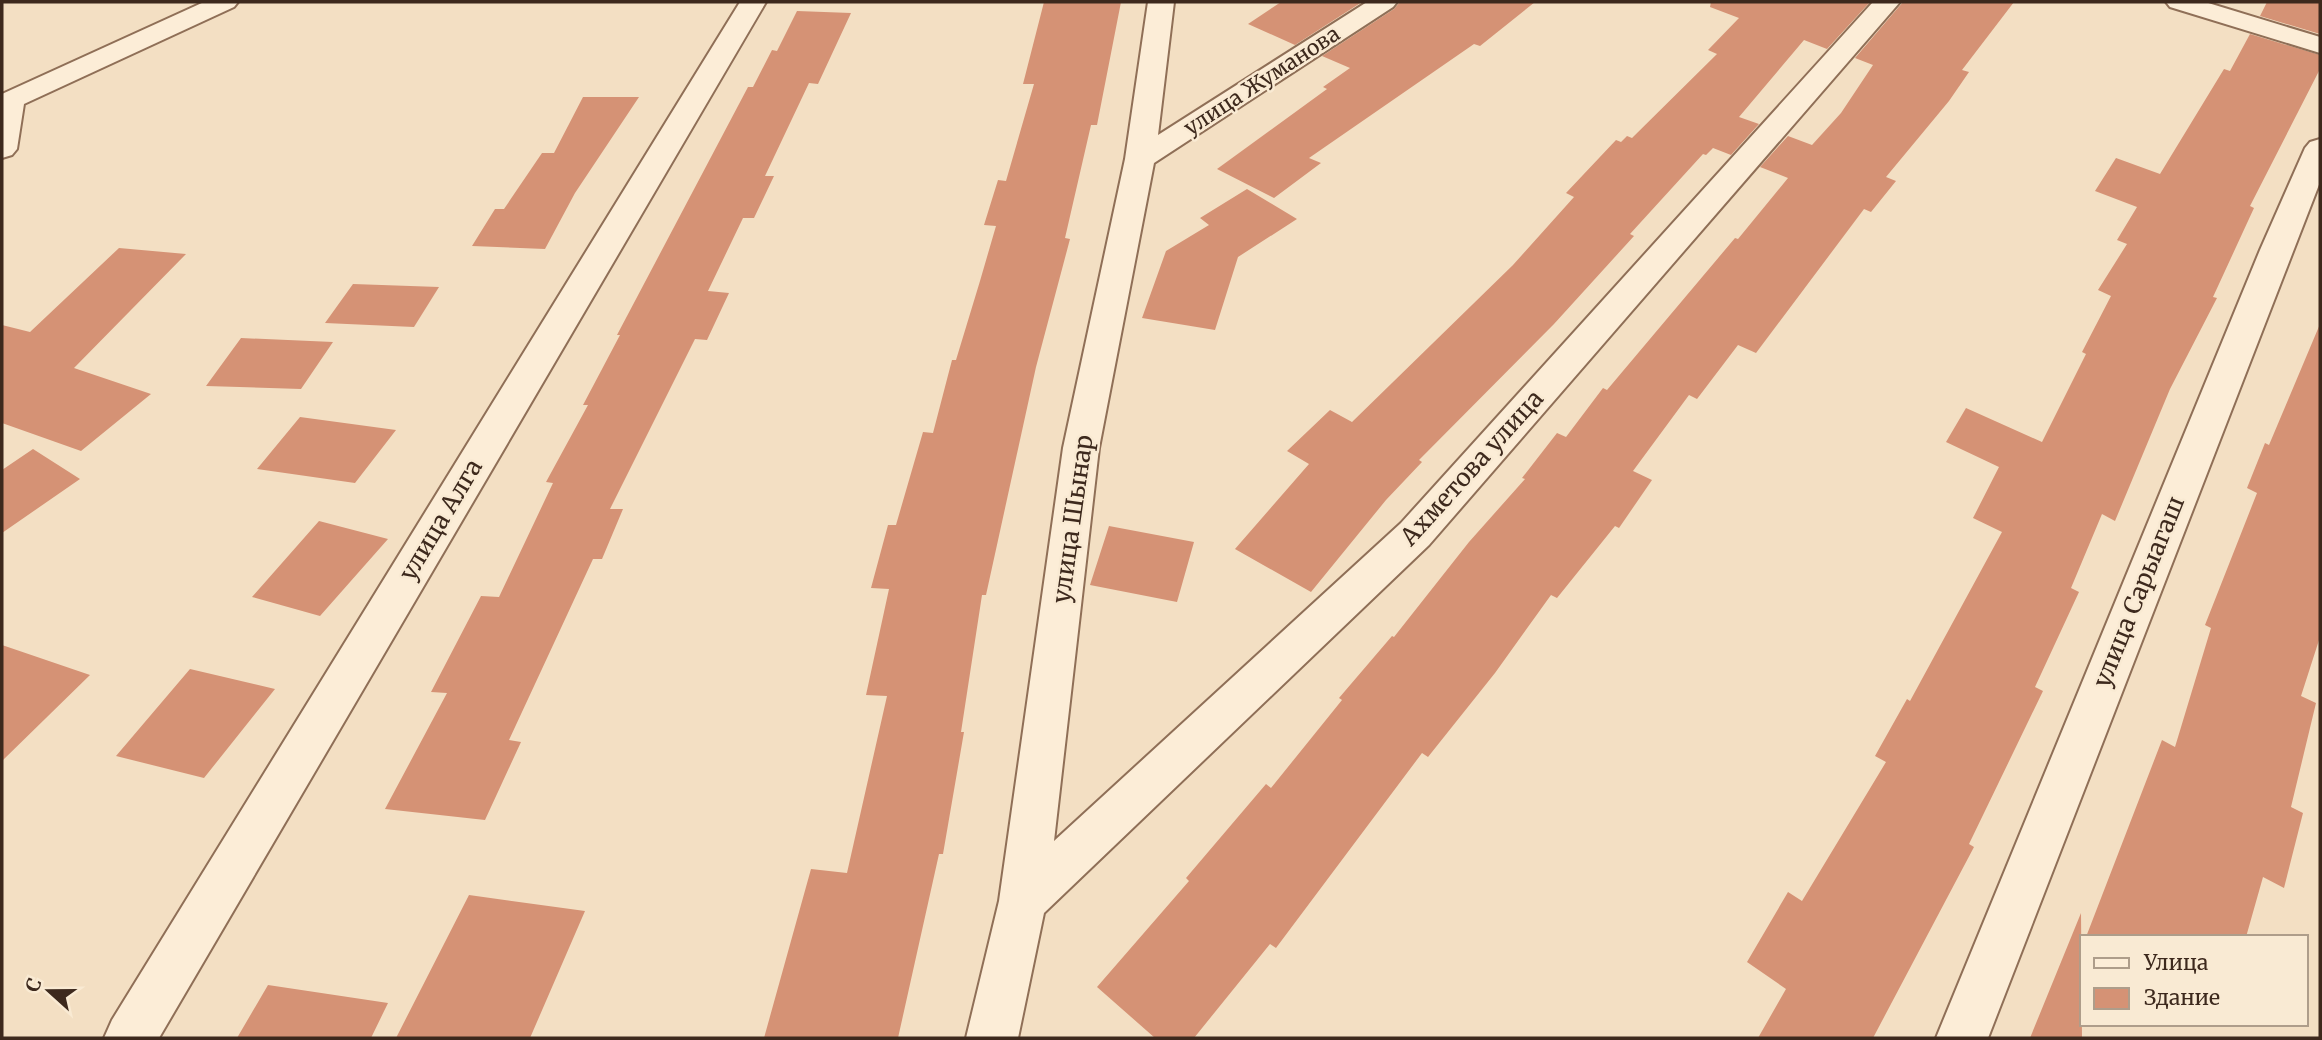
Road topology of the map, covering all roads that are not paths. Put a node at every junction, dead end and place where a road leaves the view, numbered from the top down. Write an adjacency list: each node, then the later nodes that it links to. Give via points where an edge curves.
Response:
1 (225, 2): 8 (street)
2 (753, 2): 13 (street, улица Алга)
3 (1161, 2): 11 (street, улица Шынар)
4 (1384, 2): 11 (street, улица Жуманова)
5 (1886, 2): 12 (street, Ахметова улица, via 1415,534)
6 (2179, 2): 7 (street)
7 (2320, 44)
8 (6, 102): 10 (street)
9 (2320, 148): 15 (street, улица Сарыагаш)
10 (2, 149)
11 (1140, 159): 12 (street, улица Шынар, via 1081,448)
12 (1023, 901): 14 (street, улица Шынар)
13 (130, 1038)
14 (992, 1038)
15 (1962, 1038)

